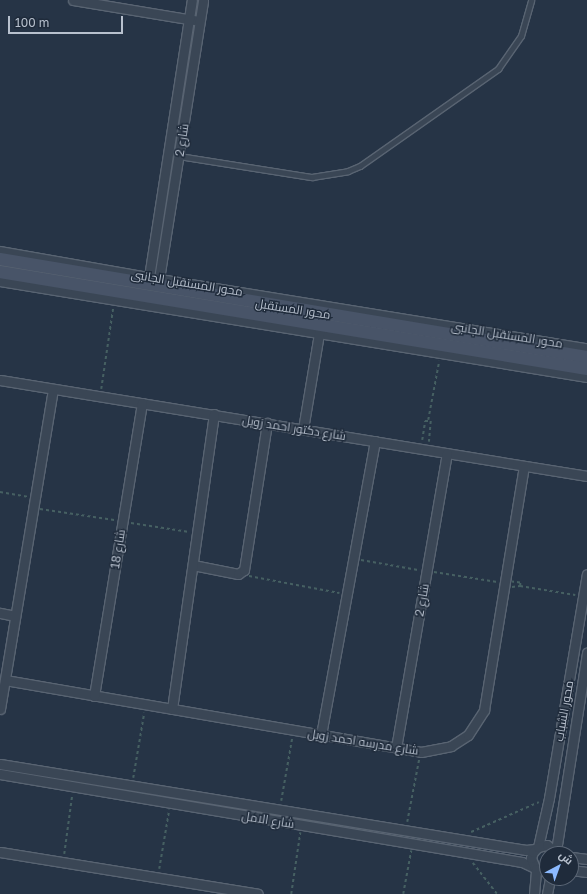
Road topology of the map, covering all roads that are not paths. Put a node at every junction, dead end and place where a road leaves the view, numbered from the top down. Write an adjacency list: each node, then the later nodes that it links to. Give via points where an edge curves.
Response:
1 (73, 0): 5 (street)
2 (192, 0): 6 (street, شارع 2)
3 (203, 0): 7 (street, شارع 2)
4 (531, 0): 9 (lane, via 521,36 498,68 348,172 312,177)
5 (97, 1): 6 (street)
6 (189, 20): 7 (street); 8 (street, شارع 2)
7 (200, 21): 9 (street, شارع 2)
8 (168, 154): 9 (street); 13 (street, شارع 2)
9 (179, 156): 14 (street, شارع 2)
10 (0, 251): 13 (street, محور المستقبل الجانبى)
11 (0, 259): 16 (street, محور المستقبل)
12 (0, 272): 16 (street, محور المستقبل)
13 (148, 277): 14 (street, محور المستقبل الجانبى)
14 (159, 279): 17 (street, محور المستقبل الجانبى)
15 (0, 281): 16 (street, via 115,300)
16 (320, 324): 18 (street, محور المستقبل); 19 (street, محور المستقبل); 20 (street, via 440,353); 26 (street)
17 (587, 348)
18 (587, 357)
19 (587, 369)
20 (587, 377)
21 (0, 380): 22 (street, شارع دكتور احمد زويل)
22 (53, 388): 23 (street, شارع دكتور احمد زويل); 34 (street)
23 (142, 402): 24 (street, شارع دكتور احمد زويل); 37 (street, شارع 18)
24 (214, 414): 25 (street, شارع دكتور احمد زويل); 31 (street)
25 (267, 423): 26 (street, شارع دكتور احمد زويل); 31 (street, via 242,572 238,574)
26 (303, 429): 27 (street, شارع دكتور احمد زويل)
27 (375, 441): 28 (street, شارع دكتور احمد زويل); 40 (street)
28 (447, 453): 29 (street, شارع دكتور احمد زويل); 41 (street, شارع 2)
29 (524, 466): 30 (street, شارع دكتور احمد زويل); 41 (street, شارع مدرسه احمد زويل, via 484,710 474,727 460,741 442,750 421,752)
30 (587, 476)
31 (193, 565): 39 (street)
32 (587, 574): 46 (street, محور الشباب, via 549,798)
33 (0, 613): 34 (street)
34 (15, 616): 36 (street)
35 (587, 652): 44 (street, محور الشباب)
36 (5, 680): 37 (street, شارع مدرسه احمد زويل); 38 (street)
37 (94, 696): 39 (street, شارع مدرسه احمد زويل)
38 (0, 709)
39 (172, 709): 40 (street, شارع مدرسه احمد زويل)
40 (321, 735): 41 (street, شارع مدرسه احمد زويل)
41 (396, 748)
42 (0, 764): 46 (street, شارع الامل, via 526,850)
43 (0, 774): 48 (street, شارع الامل, via 522,862)
44 (558, 846)
45 (539, 847): 46 (street, شارع الامل)
46 (536, 848): 48 (street, محور الشباب, via 531,858)
47 (0, 852): 50 (street)
48 (535, 868): 49 (street, شارع الامل); 51 (street)
49 (539, 869)
50 (258, 894)
51 (534, 894)

